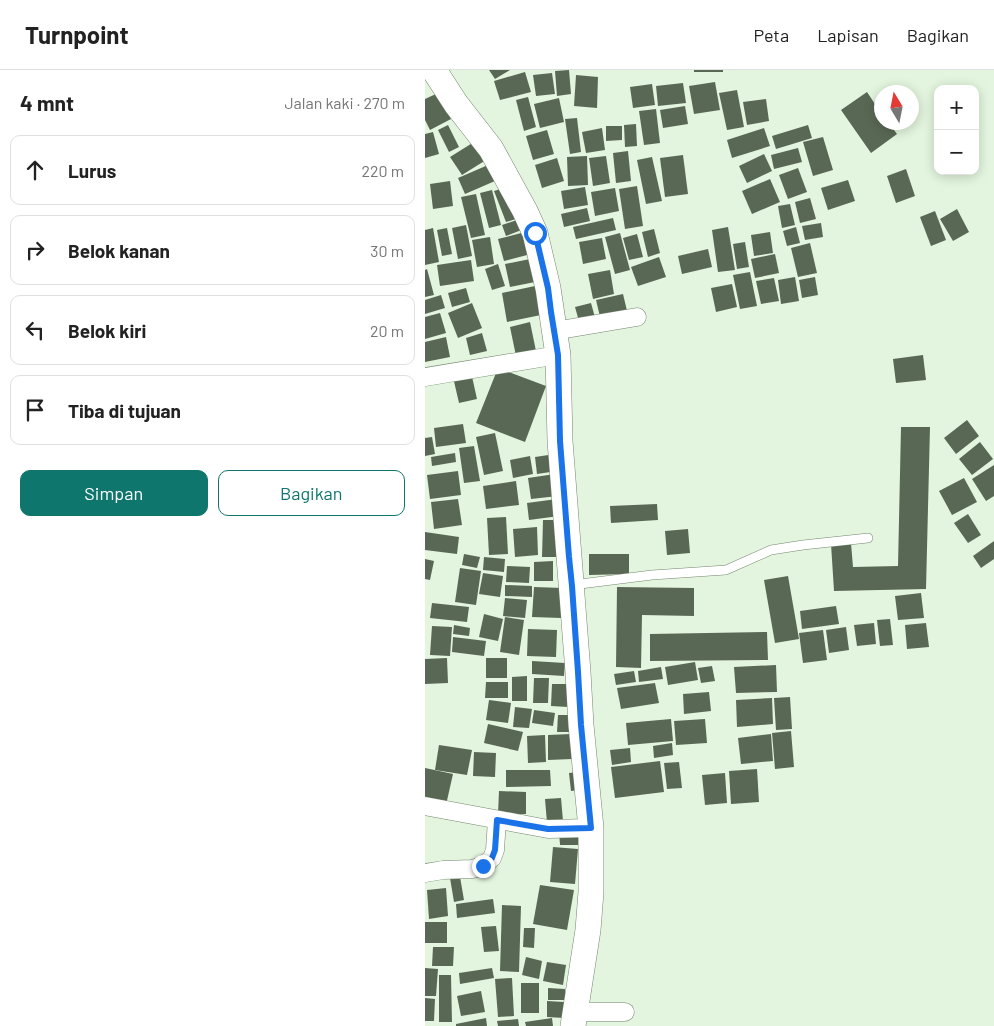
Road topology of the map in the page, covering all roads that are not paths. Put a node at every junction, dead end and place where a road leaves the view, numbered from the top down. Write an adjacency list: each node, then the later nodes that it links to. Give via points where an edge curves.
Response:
1 (434, 70): 3 (street, via 491,149 525,211 535,233)
2 (637, 317): 3 (street)
3 (560, 337): 4 (street); 6 (street, via 560,441)
4 (425, 377)
5 (867, 538): 6 (lane, via 771,550 726,570 652,575)
6 (572, 586): 9 (street)
7 (425, 806): 8 (street)
8 (497, 820): 9 (street, via 548,829); 10 (street, via 495,850 483,866)
9 (591, 828): 12 (street, via 588,930)
10 (425, 873)
11 (625, 1012): 12 (street)
12 (574, 1019)

